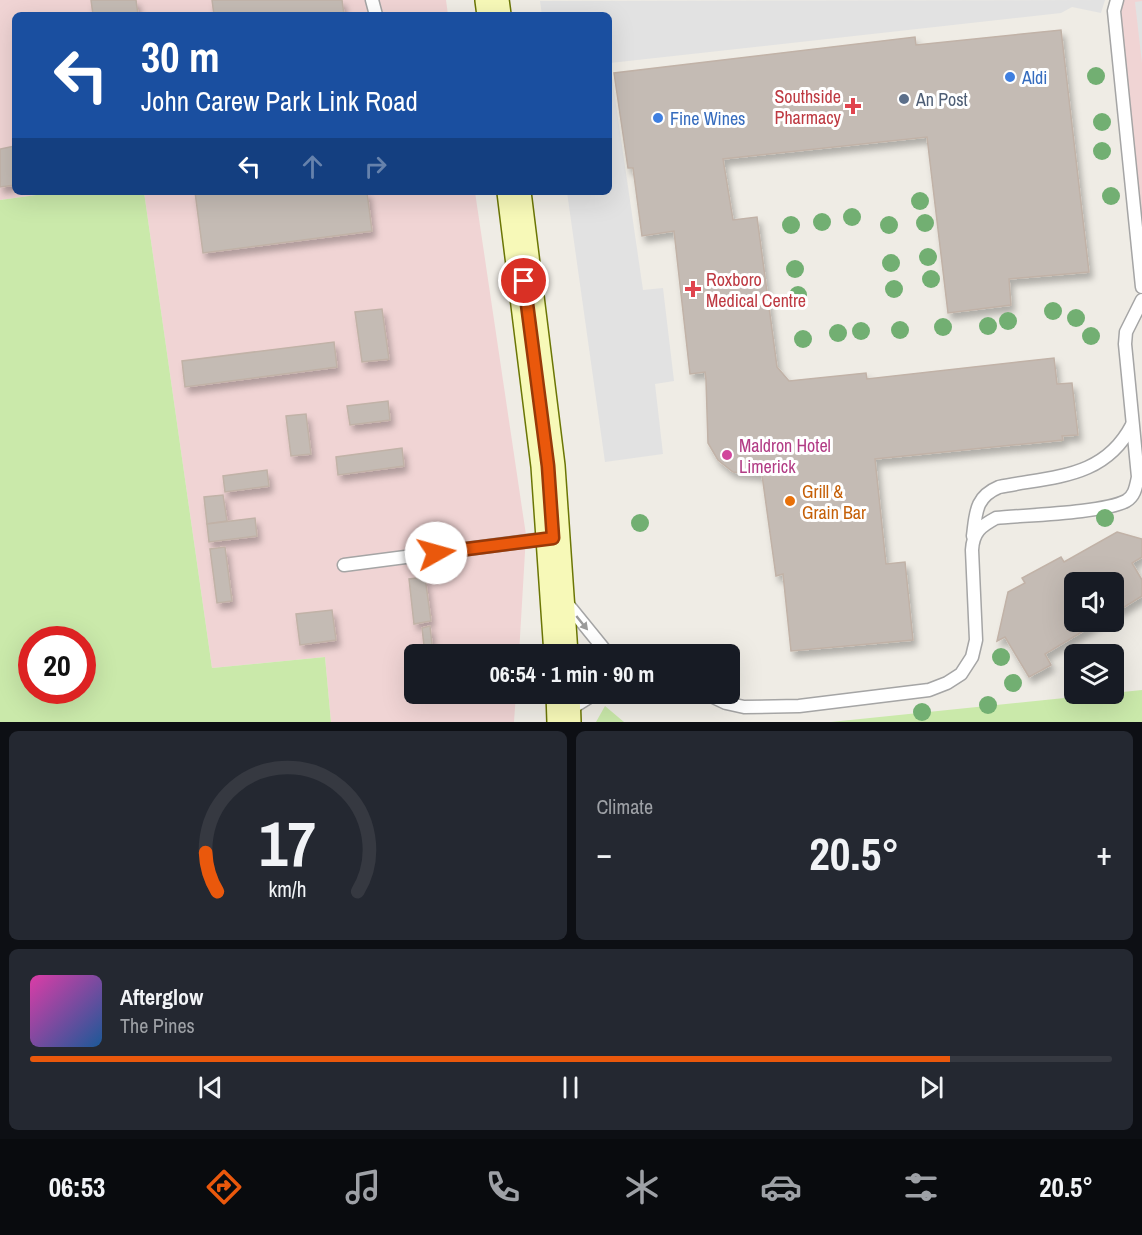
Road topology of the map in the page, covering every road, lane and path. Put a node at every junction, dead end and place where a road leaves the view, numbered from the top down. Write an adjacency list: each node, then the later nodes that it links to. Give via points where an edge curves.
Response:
1 (1117, 0): 3 (lane, via 1114,11)
2 (514, 195): 7 (main road, via 548,466)
3 (1142, 287)
4 (1142, 300): 5 (lane, via 1126,332)
5 (1133, 424): 6 (lane, via 1122,444 1086,470 988,491 981,498); 6 (lane, via 1138,477 1136,490 1127,501 996,518)
6 (973, 536): 12 (lane, via 976,640 972,657 961,674 929,690 799,706)
7 (553, 538): 8 (lane); 9 (main road)
8 (344, 565)
9 (557, 591): 10 (main road); 11 (lane, one-way to 11)
10 (560, 644)
11 (600, 644)
12 (730, 704)

